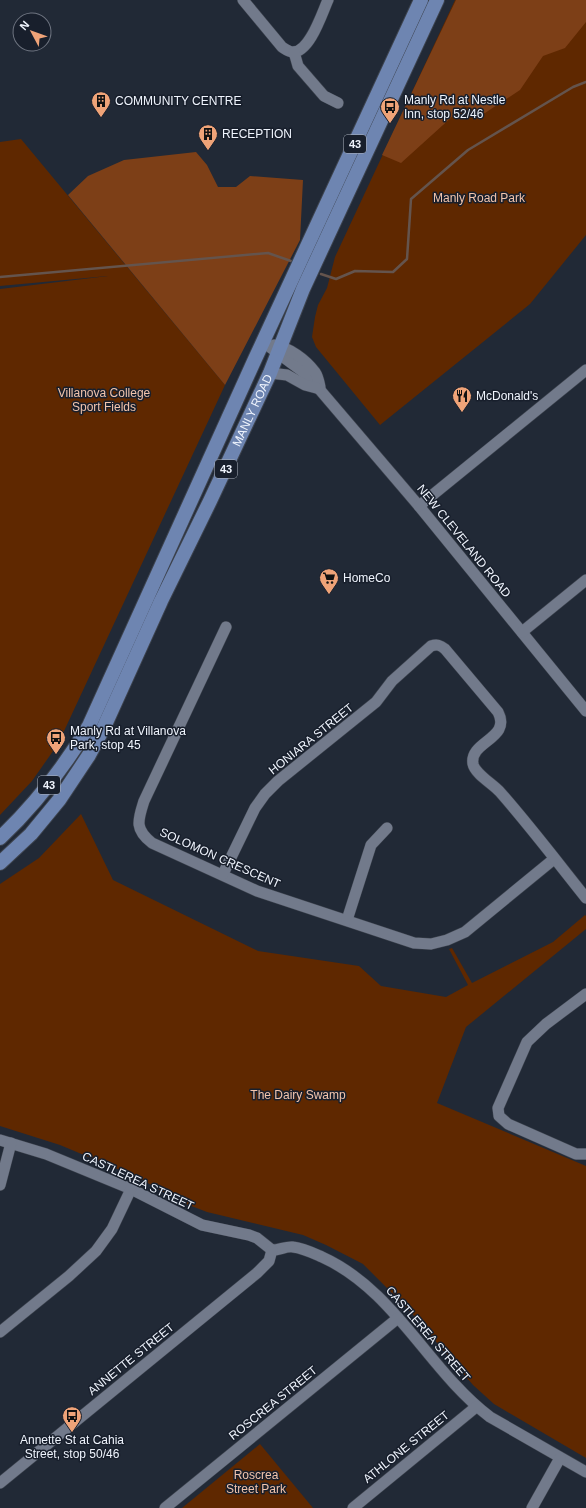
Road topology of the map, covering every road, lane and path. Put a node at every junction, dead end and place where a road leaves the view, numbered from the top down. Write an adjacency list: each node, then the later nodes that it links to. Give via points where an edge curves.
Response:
1 (243, 0): 5 (street, via 282,47)
2 (328, 0): 5 (street, via 308,43)
3 (421, 0): 7 (main road, MANLY ROAD / 43)
4 (437, 0): 8 (main road, MANLY ROAD / 43, via 316,260)
5 (294, 52): 6 (street, via 298,66 324,96)
6 (338, 103)
7 (263, 342): 8 (street, NEW CLEVELAND ROAD); 18 (main road, MANLY ROAD / 43, via 89,726 48,786)
8 (280, 350): 10 (main road, MANLY ROAD / 43); 11 (street, NEW CLEVELAND ROAD, via 298,356 316,373)
9 (586, 370): 12 (street)
10 (270, 373): 11 (street, NEW CLEVELAND ROAD, via 287,375); 20 (main road, MANLY ROAD / 43, via 89,755 46,816)
11 (320, 390): 12 (street, NEW CLEVELAND ROAD)
12 (419, 506): 15 (street, NEW CLEVELAND ROAD)
13 (586, 580): 15 (street)
14 (226, 627): 21 (street, SOLOMON CRESCENT, via 138,818 142,836)
15 (522, 632): 16 (street, NEW CLEVELAND ROAD)
16 (586, 711)
17 (387, 828): 23 (street, via 371,845)
18 (0, 838)
19 (554, 859): 21 (street, HONIARA STREET, via 499,791 476,771 473,756 500,728 502,720 498,712 440,645 431,646 392,682 376,702 265,794 255,808); 22 (street); 23 (street, SOLOMON CRESCENT, via 465,932 447,940 431,944 414,943)
20 (0, 863)
21 (223, 874): 23 (street, SOLOMON CRESCENT, via 257,891)
22 (586, 898)
23 (347, 920)
24 (586, 994): 27 (street, via 527,1042 498,1108 498,1116 508,1124 576,1154)
25 (0, 1140): 26 (street, CASTLEREA STREET)
26 (11, 1143): 28 (street); 29 (street, CASTLEREA STREET, via 46,1154)
27 (586, 1154)
28 (0, 1185)
29 (131, 1189): 30 (street, CASTLEREA STREET, via 202,1225 257,1238); 32 (street, via 112,1229 96,1251)
30 (272, 1250): 31 (street, CASTLEREA STREET, via 294,1247 326,1259 352,1273); 36 (street, ANNETTE STREET, via 269,1261 257,1273)
31 (398, 1318): 33 (street, CASTLEREA STREET); 37 (street, ROSCREA STREET)
32 (0, 1332)
33 (476, 1407): 34 (street, CASTLEREA STREET); 38 (street, ATHLONE STREET)
34 (560, 1458): 35 (street, CASTLEREA STREET); 39 (street)
35 (586, 1472)
36 (0, 1483)
37 (165, 1508)
38 (353, 1508)
39 (532, 1508)

